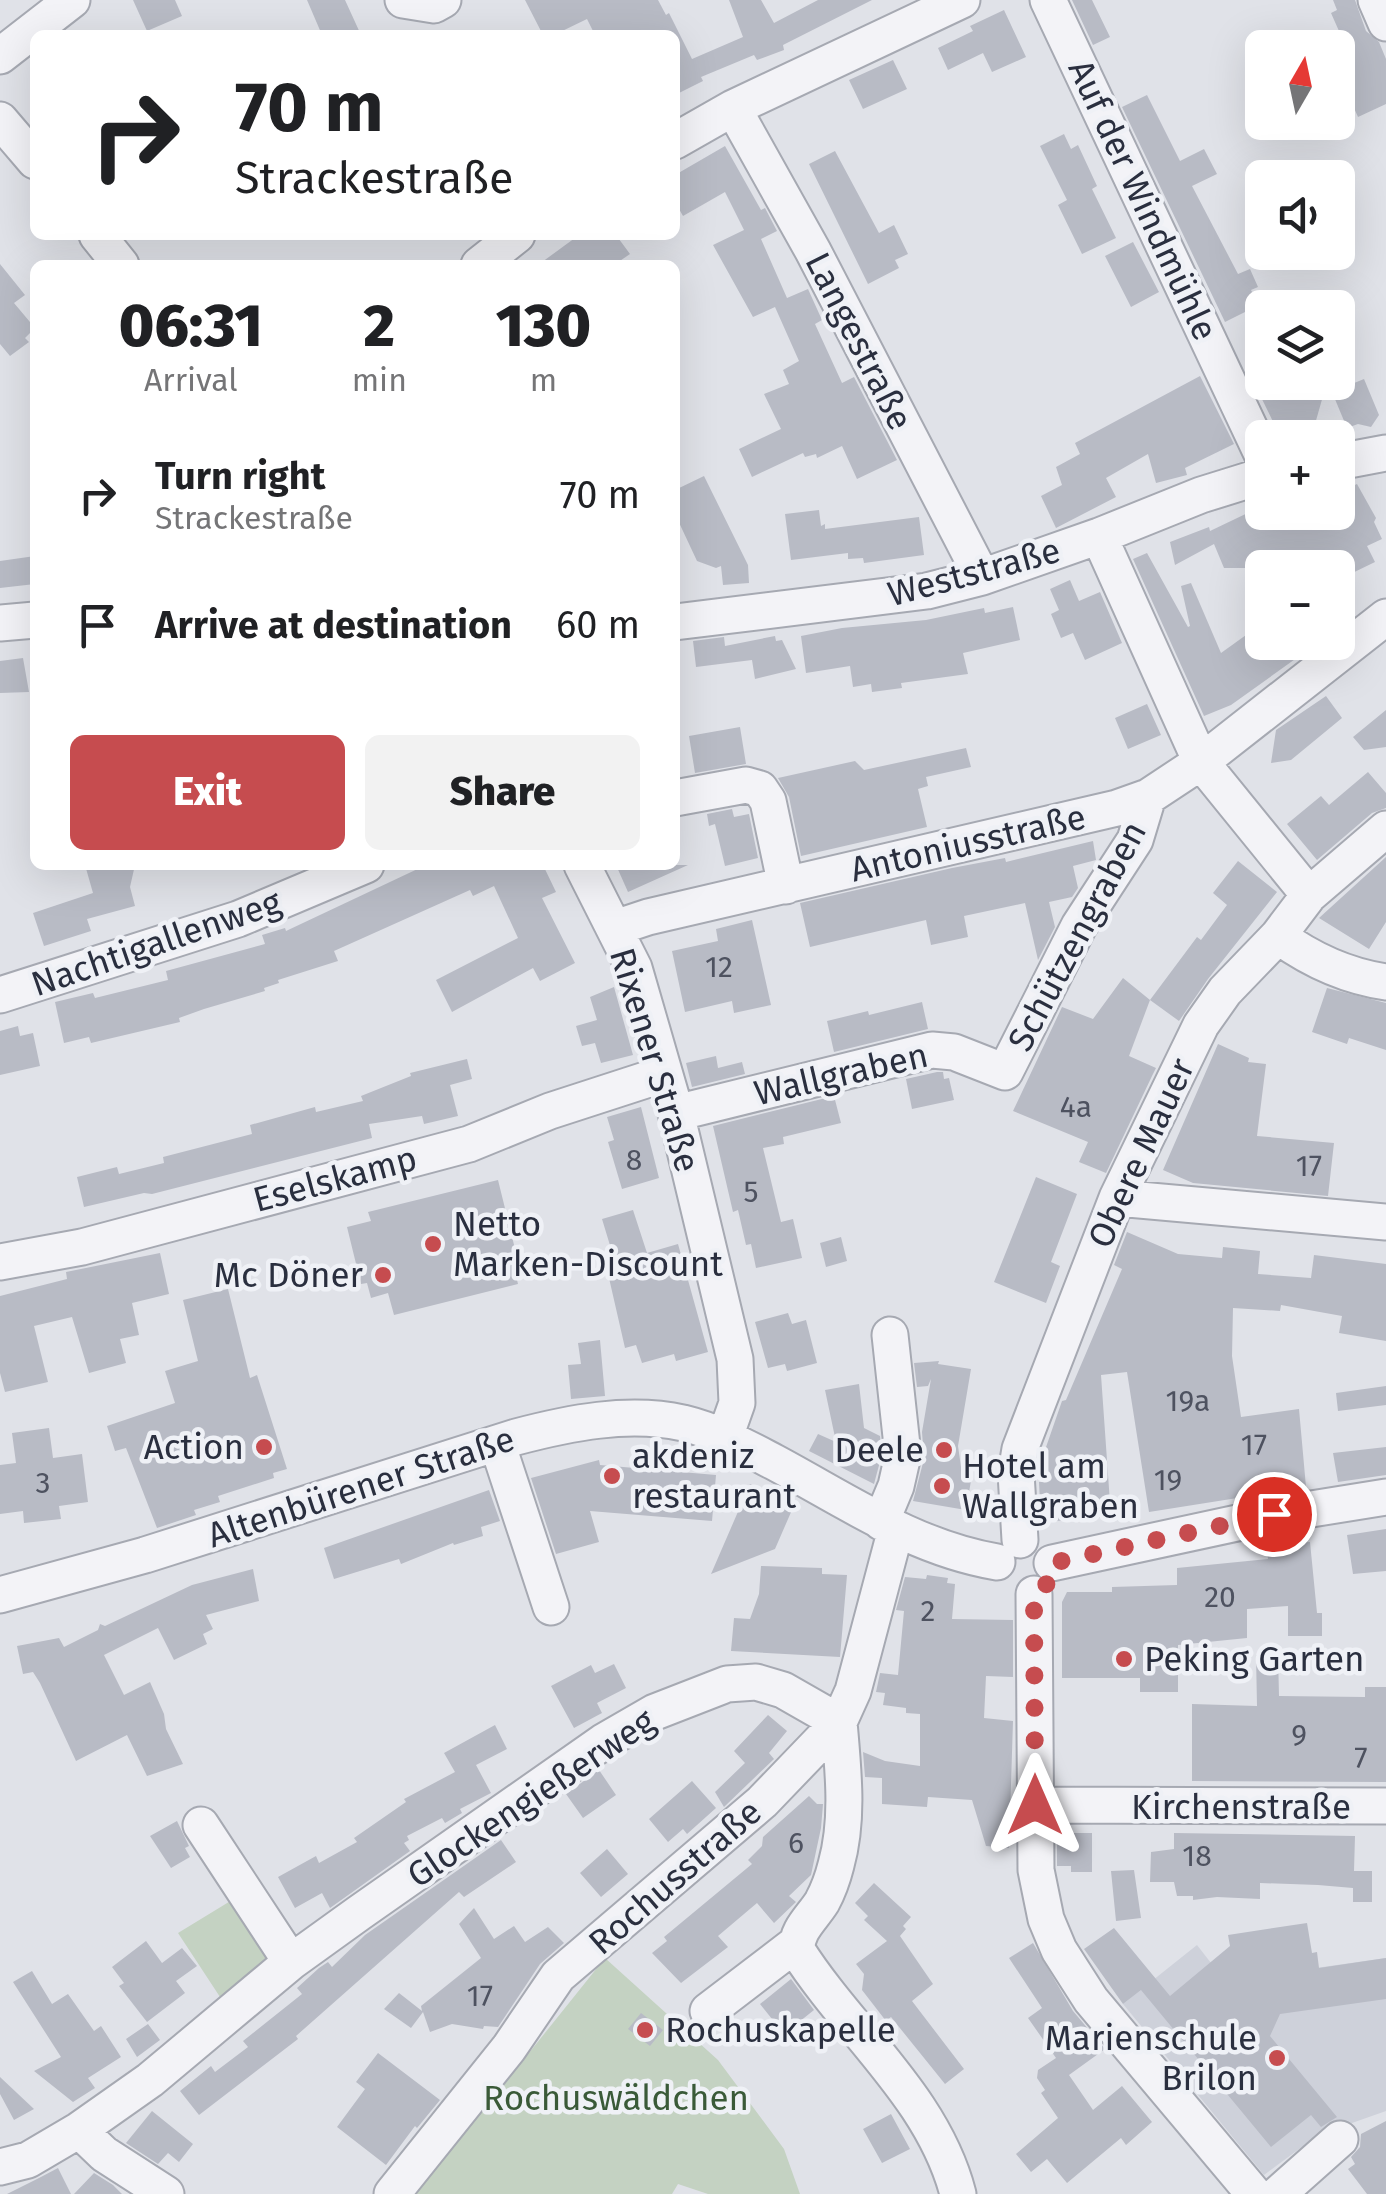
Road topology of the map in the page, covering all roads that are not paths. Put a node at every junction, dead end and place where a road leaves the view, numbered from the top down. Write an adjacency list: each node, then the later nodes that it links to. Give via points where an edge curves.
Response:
1 (72, 0): 9 (street)
2 (403, 0): 3 (street)
3 (443, 0)
4 (962, 0): 7 (street)
5 (1048, 0): 20 (street, Auf der Windmühle)
6 (1376, 0): 8 (street)
7 (923, 8): 12 (street)
8 (1386, 23)
9 (33, 30)
10 (30, 33): 11 (street)
11 (0, 56)
12 (733, 108): 14 (street); 25 (street, Langestraße)
13 (0, 120): 15 (street)
14 (680, 138)
15 (30, 155)
16 (101, 240): 18 (street)
17 (511, 240): 19 (street)
18 (117, 260)
19 (485, 260)
20 (1246, 420)
21 (1386, 453): 22 (street)
22 (1355, 459)
23 (1245, 481): 24 (street, Weststraße)
24 (1099, 536): 25 (street, Weststraße); 30 (street)
25 (982, 577): 28 (street, Weststraße, via 881,598)
26 (1386, 618): 30 (street, Schützengraben)
27 (30, 620): 29 (street)
28 (680, 621)
29 (0, 623)
30 (1201, 762): 32 (street, Schützengraben); 37 (street)
31 (680, 797): 36 (street, via 746,784 760,789)
32 (1148, 798): 36 (street, Antoniusstraße); 42 (street, Schützengraben, via 1135,840 1078,926)
33 (1386, 829): 37 (street, Obere Mauer)
34 (354, 870): 41 (street, Nachtigallenweg, via 221,926)
35 (585, 870): 38 (street, Rixener Straße)
36 (786, 886): 38 (street, Antoniusstraße)
37 (1309, 895): 39 (street, Obere Mauer)
38 (615, 928): 43 (street, Rixener Straße, via 634,968)
39 (1278, 936): 40 (street, via 1333,969); 45 (street, Obere Mauer, via 1224,990 1202,1024)
40 (1386, 982)
41 (0, 995)
42 (1004, 1072): 44 (street, Wallgraben, via 932,1050)
43 (664, 1074): 44 (street, Rixener Straße); 47 (street, Eselskamp, via 469,1144)
44 (676, 1113): 49 (street, Rixener Straße, via 736,1359 737,1403)
45 (1118, 1198): 46 (street); 53 (street, Obere Mauer, via 1018,1458)
46 (1386, 1222)
47 (0, 1262)
48 (890, 1335): 52 (street, via 903,1455)
49 (725, 1437): 50 (street, Altenbürener Straße, via 633,1419 564,1426); 52 (street, Altenbürener Straße)
50 (497, 1443): 55 (street, Altenbürener Straße, via 144,1556); 57 (street)
51 (1386, 1497): 54 (street, via 1274,1514)
52 (888, 1526): 53 (street, Altenbürener Straße, via 950,1552); 58 (street, Rochusstraße, via 853,1691)
53 (1008, 1551): 54 (street, via 1041,1545); 56 (street, via 1000,1581 1014,1594)
54 (1052, 1563): 56 (street, via 1049,1582)
55 (0, 1594)
56 (1034, 1594): 59 (street)
57 (552, 1607)
58 (839, 1722): 62 (street, via 840,1849 823,1900); 63 (street, Glockengießerweg, via 756,1682 726,1684 655,1712); 69 (street, Rochusstraße, via 762,1802 558,1976)
59 (1035, 1805): 60 (street, Kirchenstraße); 71 (street, via 1038,1888 1060,1950 1115,2032)
60 (1386, 1806)
61 (201, 1825): 63 (street)
62 (797, 1943): 64 (street); 70 (street, via 920,2111)
63 (291, 1962): 65 (street, Glockengießerweg)
64 (708, 2011)
65 (79, 2130): 67 (street, Glockengießerweg, via 28,2160); 68 (street)
66 (1340, 2139): 72 (street)
67 (0, 2167)
68 (166, 2194)
69 (392, 2194)
70 (958, 2194)
71 (1254, 2194)
72 (1278, 2194)

